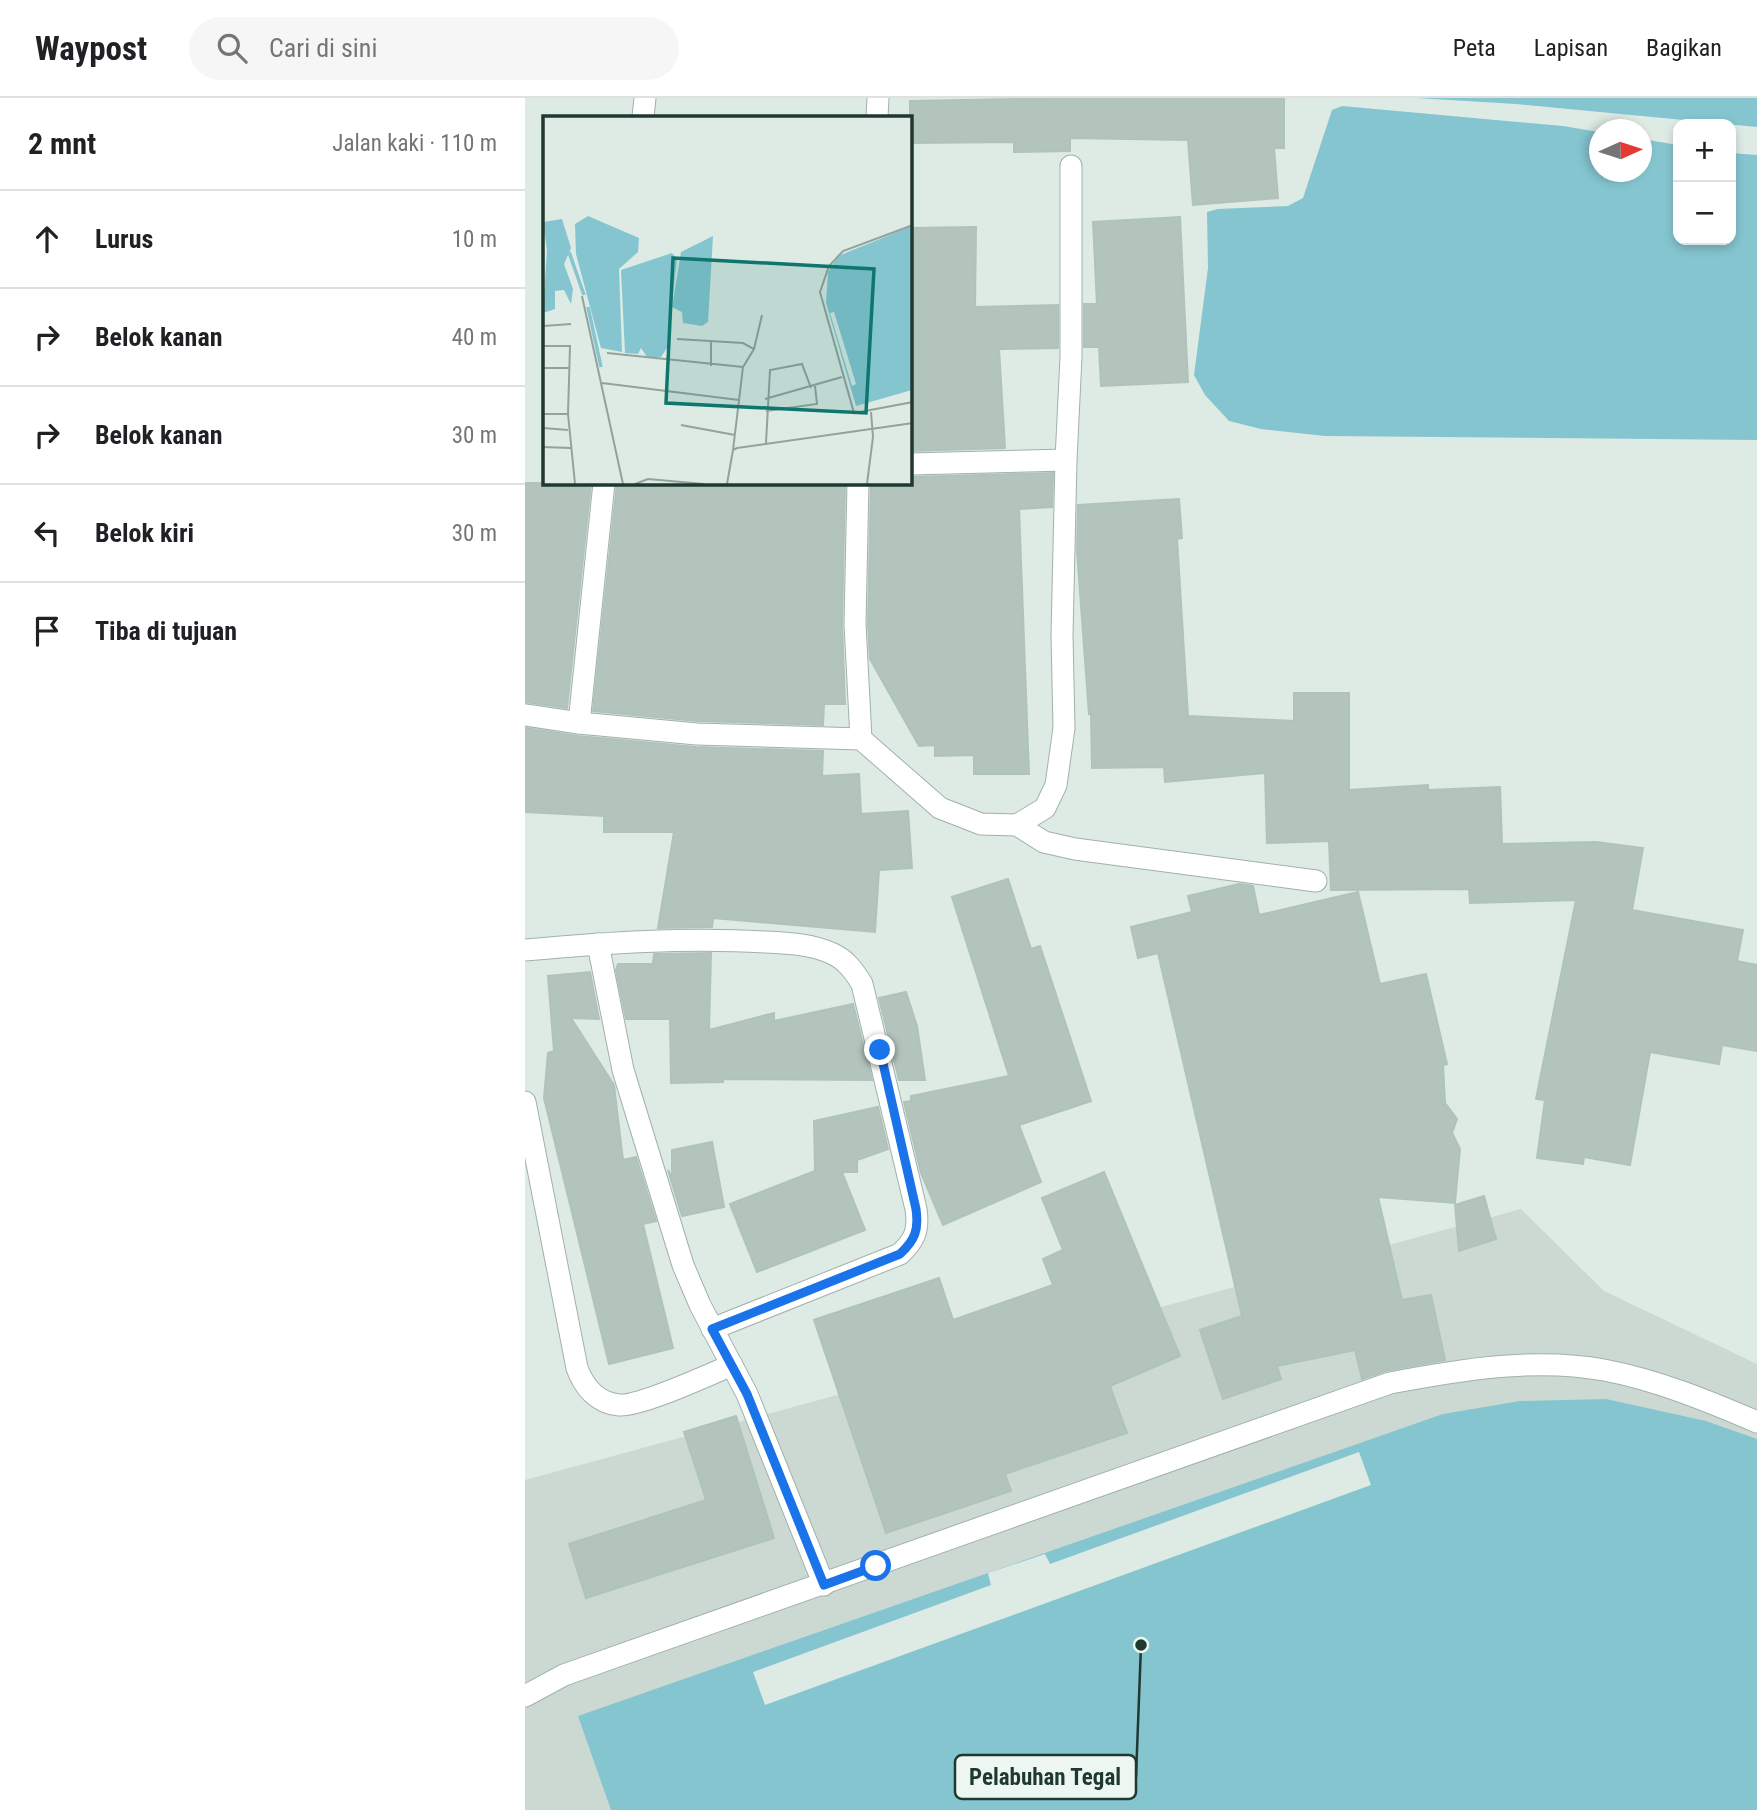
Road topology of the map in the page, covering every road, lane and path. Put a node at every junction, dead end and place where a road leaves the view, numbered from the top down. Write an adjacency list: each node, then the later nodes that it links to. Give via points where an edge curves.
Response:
1 (645, 98): 3 (street)
2 (878, 98): 4 (street)
3 (643, 116)
4 (877, 116)
5 (1071, 166): 6 (street, via 1072,357)
6 (1066, 460): 7 (street); 13 (street, via 1064,728 1056,785 1045,808)
7 (912, 464)
8 (604, 485): 11 (street)
9 (858, 485): 12 (street, via 855,624)
10 (525, 715): 11 (street)
11 (579, 723): 12 (street, via 697,734)
12 (861, 740): 13 (street, via 940,808 981,824)
13 (1017, 825): 14 (street, via 1044,842 1075,849)
14 (1316, 881)
15 (598, 944): 16 (street); 18 (street, via 623,1070 652,1170 683,1265); 18 (street, via 719,939 801,944 833,954 851,967 862,984 916,1209 919,1226 913,1242 900,1254)
16 (525, 950)
17 (525, 1102): 19 (street, via 583,1384 606,1403 622,1406)
18 (712, 1329): 19 (street)
19 (732, 1365): 21 (street)
20 (1757, 1422): 21 (street, via 1639,1378 1601,1369 1534,1364 1443,1373 1390,1383)
21 (824, 1585): 22 (street, via 563,1675)
22 (525, 1696)

